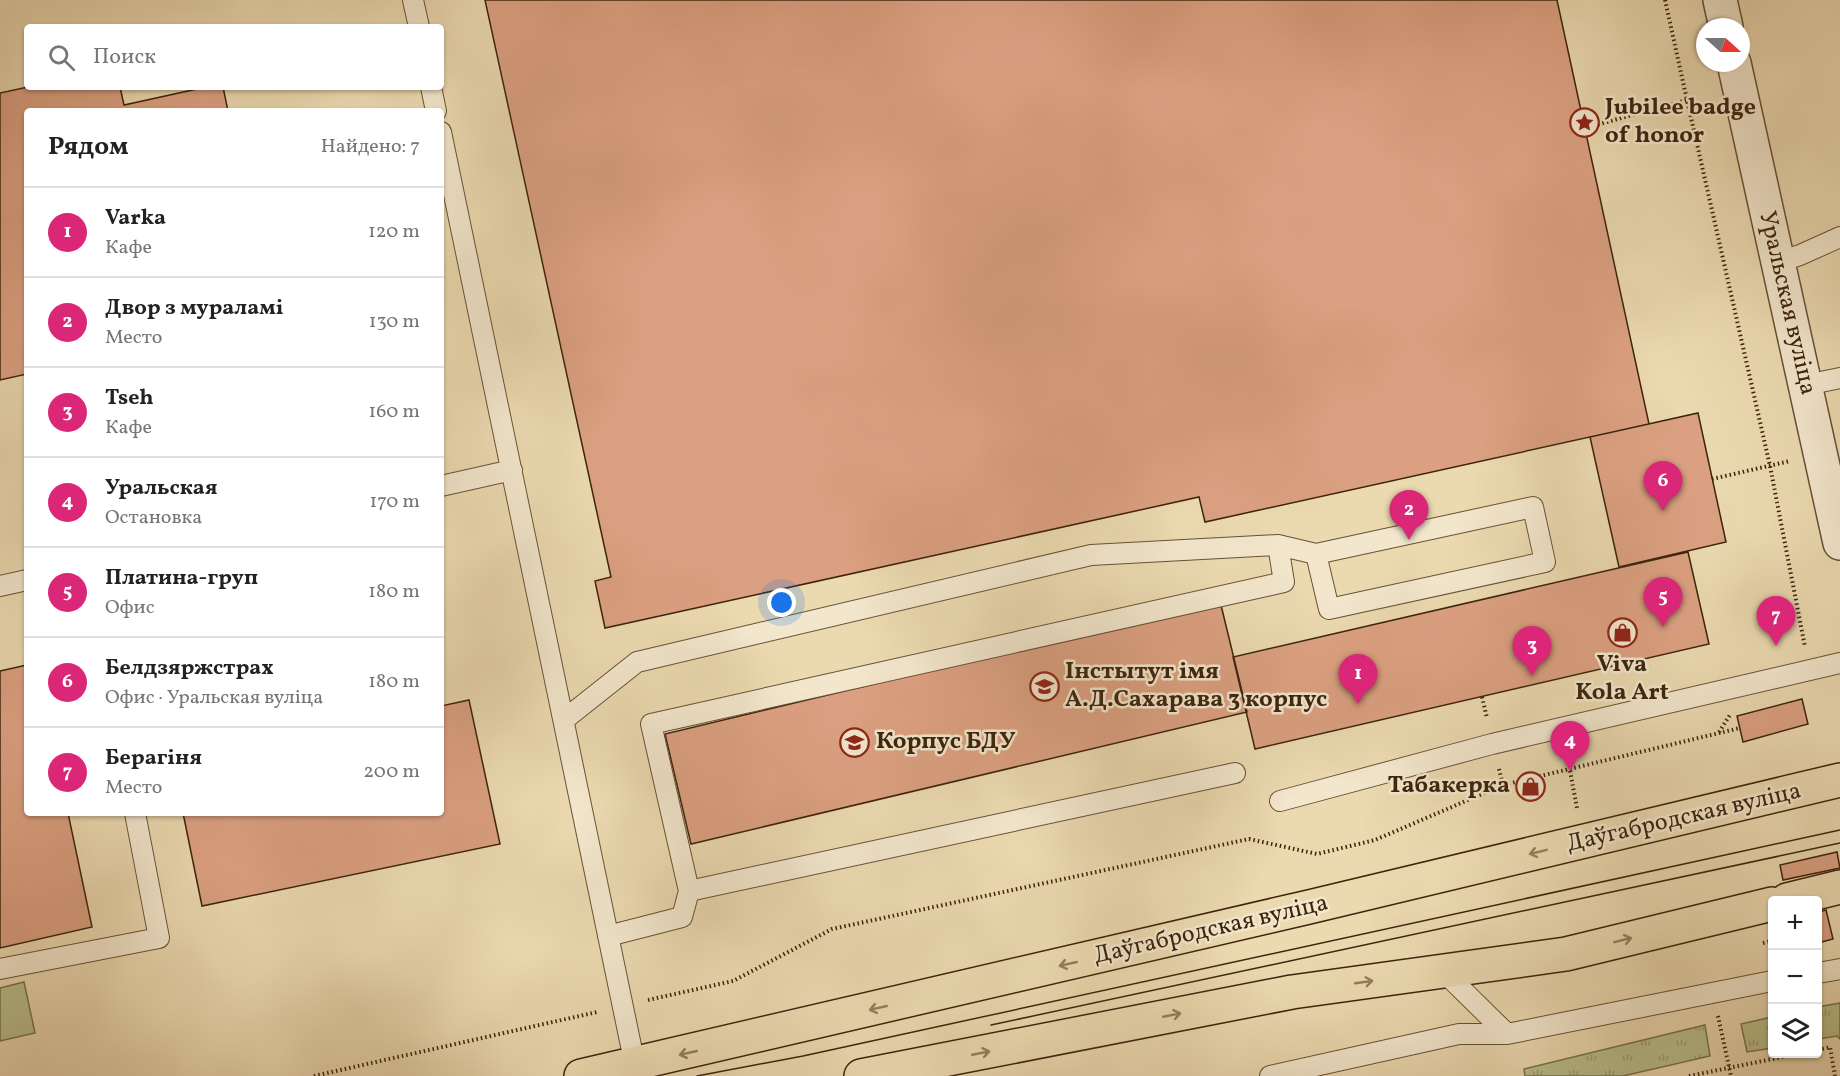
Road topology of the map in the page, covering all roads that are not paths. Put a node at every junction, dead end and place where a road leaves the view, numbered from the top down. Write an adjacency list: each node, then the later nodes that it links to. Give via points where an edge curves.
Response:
1 (413, 0): 4 (lane)
2 (1720, 0): 3 (street)
3 (1724, 18)
4 (418, 24)
5 (1736, 72): 10 (street, Уральская вуліца)
6 (432, 90): 7 (lane)
7 (435, 108)
8 (444, 146): 13 (lane)
9 (1840, 237): 10 (lane)
10 (1778, 262): 12 (street, Уральская вуліца)
11 (1840, 378): 12 (lane)
12 (1806, 385): 15 (street, Уральская вуліца)
13 (512, 470): 14 (lane); 21 (lane)
14 (444, 485)
15 (1840, 543)
16 (1278, 545): 17 (lane); 21 (lane, via 1090,555 636,662); 27 (lane, via 1284,582 651,724)
17 (1316, 554): 17 (lane, via 1329,609 1545,562 1533,507)
18 (24, 581): 19 (lane)
19 (0, 586)
20 (1840, 663): 24 (lane, via 1492,744)
21 (565, 719): 30 (lane)
22 (1235, 773): 27 (lane)
23 (1840, 780): 37 (main road, Даўгабродская вуліца, one-way to 37)
24 (1280, 801)
25 (136, 816): 31 (lane, via 159,938)
26 (1840, 887): 28 (main road)
27 (689, 891): 30 (lane, via 682,917)
28 (1803, 896)
29 (1768, 905): 33 (main road, one-way to 29, via 1566,954)
30 (608, 936): 37 (lane)
31 (0, 969)
32 (1840, 969): 34 (lane)
33 (1443, 971): 36 (lane); 39 (main road, one-way to 33, via 1292,992)
34 (1822, 972)
35 (1768, 982): 36 (lane)
36 (1507, 1034): 40 (lane, via 1459,1034)
37 (635, 1065): 38 (main road, Даўгабродская вуліца)
38 (582, 1076)
39 (861, 1076)
40 (1270, 1076)

